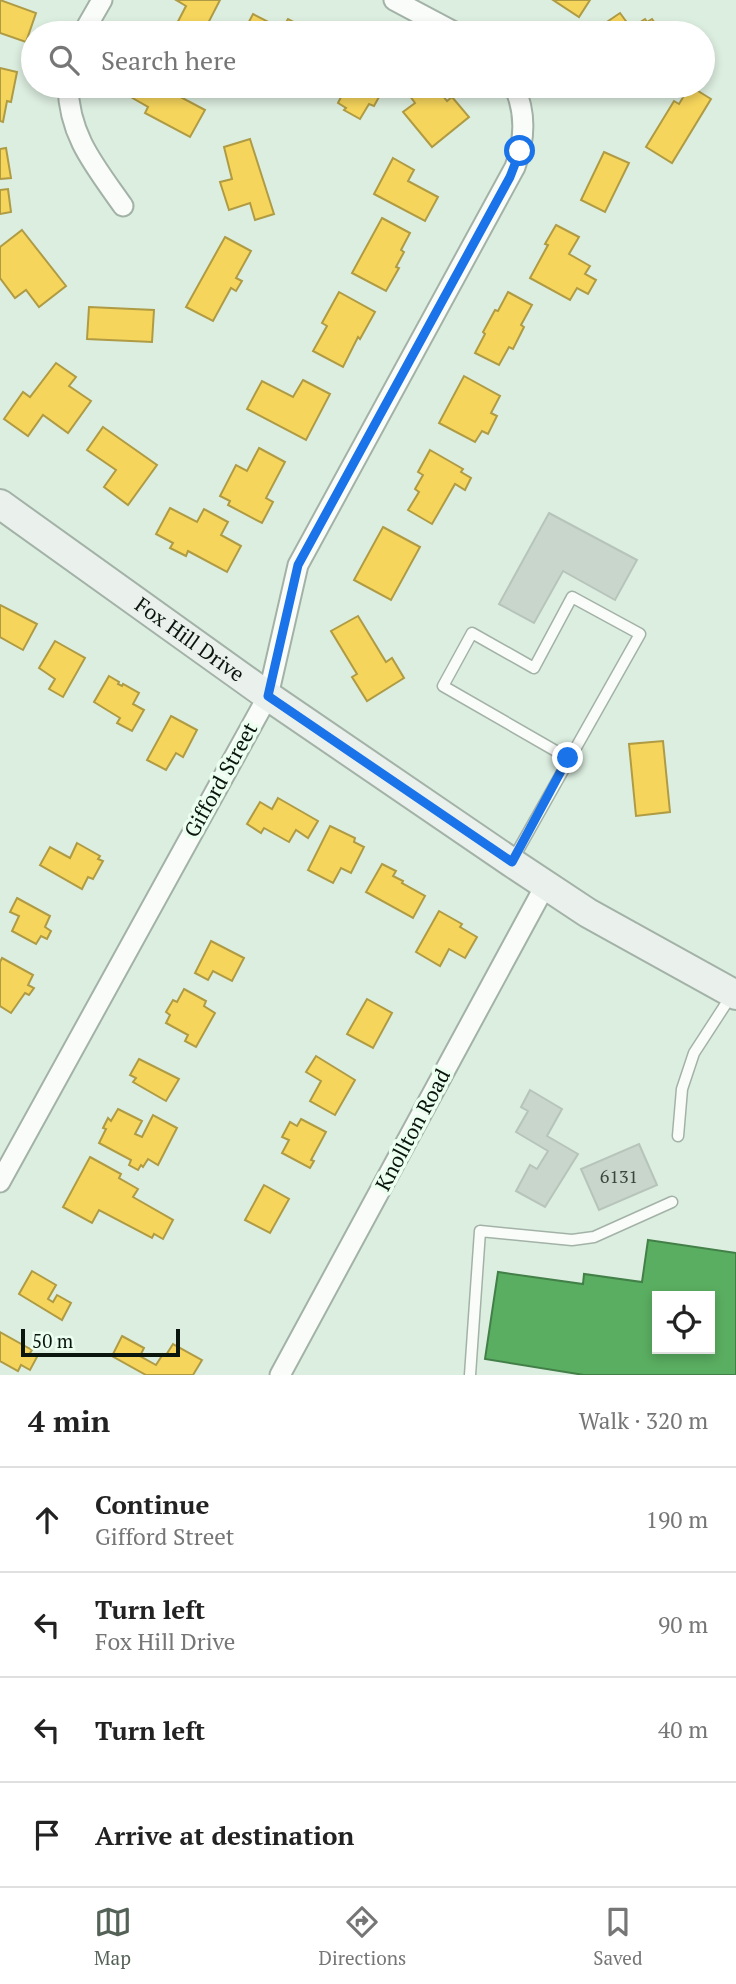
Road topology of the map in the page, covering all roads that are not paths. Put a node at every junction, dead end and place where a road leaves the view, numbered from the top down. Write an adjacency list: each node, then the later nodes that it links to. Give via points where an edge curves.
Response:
1 (102, 0): 3 (street)
2 (394, 0): 4 (street)
3 (90, 21)
4 (433, 21)
5 (68, 98): 7 (street, via 81,144)
6 (517, 98): 9 (street, Gifford Street, via 523,133 516,167 298,565)
7 (123, 206)
8 (0, 504): 9 (street, Fox Hill Drive)
9 (268, 696): 11 (street, Fox Hill Drive); 15 (street, Gifford Street)
10 (568, 758): 10 (lane, via 640,634 572,597 534,668 472,633 443,686); 11 (lane)
11 (512, 862): 12 (street, Fox Hill Drive)
12 (546, 884): 13 (street, Fox Hill Drive, via 588,913); 17 (street, Knollton Road)
13 (734, 995): 14 (lane, via 694,1053 682,1089)
14 (678, 1136)
15 (0, 1182)
16 (672, 1202): 18 (lane, via 594,1237 572,1240 480,1231)
17 (280, 1375)
18 (470, 1375)

